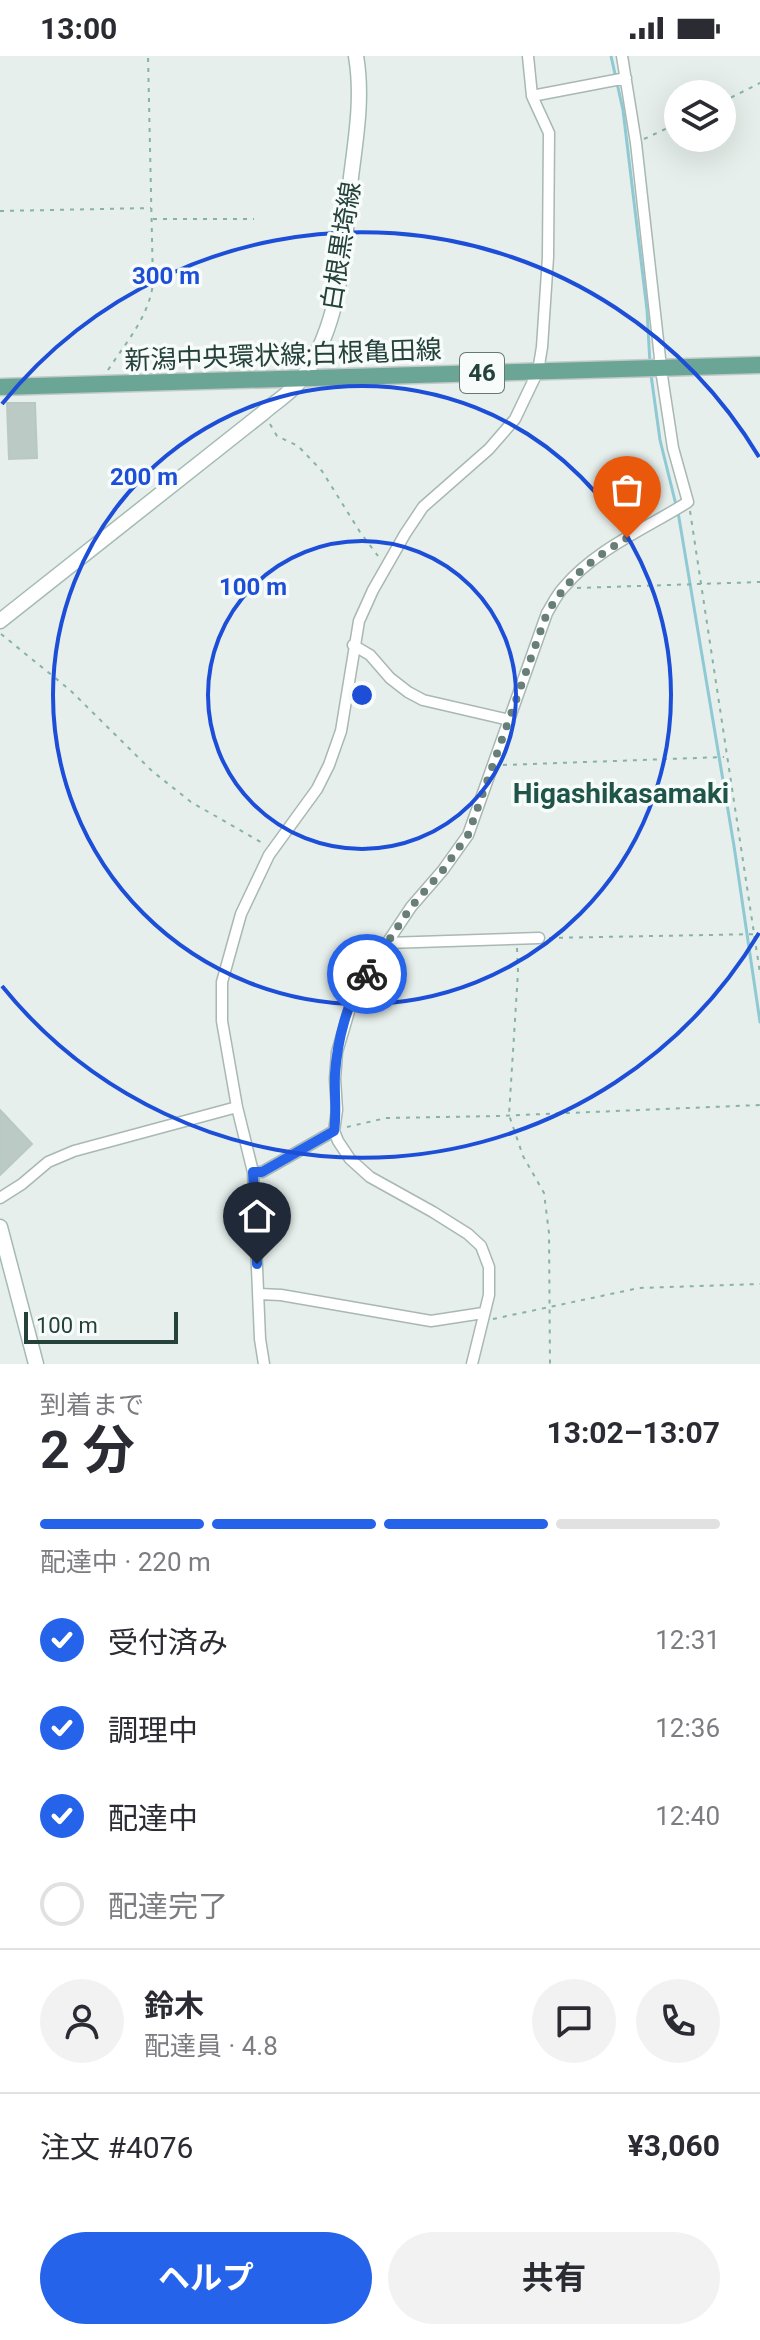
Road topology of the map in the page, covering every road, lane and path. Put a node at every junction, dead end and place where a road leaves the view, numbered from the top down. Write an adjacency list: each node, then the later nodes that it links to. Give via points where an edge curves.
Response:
1 (148, 56): 11 (path)
2 (356, 56): 18 (main road, 白根黒埼線, via 358,121 337,291 322,341)
3 (528, 56): 8 (street)
4 (622, 56): 5 (street)
5 (626, 78): 8 (street); 10 (street)
6 (760, 83): 7 (path)
7 (736, 95)
8 (532, 96): 17 (street, via 549,133 548,257)
9 (664, 130): 10 (path)
10 (636, 143): 16 (street)
11 (151, 208): 12 (path); 13 (path)
12 (0, 211)
13 (151, 219): 14 (path); 19 (path, via 150,303)
14 (254, 219)
15 (760, 365): 16 (main road, 新潟中央環状線;白根亀田線 / 46)
16 (662, 369): 17 (main road, 新潟中央環状線;白根亀田線 / 46); 22 (street, via 673,448)
17 (538, 371): 18 (main road, 新潟中央環状線;白根亀田線 / 46); 23 (street, via 515,419 423,507)
18 (302, 378): 19 (main road, 新潟中央環状線;白根亀田線 / 46); 21 (main road, 白根黒埼線)
19 (99, 384): 20 (main road, 新潟中央環状線;白根亀田線 / 46)
20 (0, 387)
21 (263, 413): 23 (path, via 277,436 298,446 322,471); 27 (main road, 白根黒埼線)
22 (688, 502): 25 (path); 26 (street, via 607,550)
23 (387, 566): 29 (street)
24 (760, 582): 25 (path)
25 (698, 584): 26 (path); 31 (path)
26 (563, 587): 30 (street, via 547,613)
27 (0, 621)
28 (0, 633): 33 (path, via 191,802)
29 (353, 645): 30 (street, via 423,700); 33 (street, via 341,731 329,765)
30 (509, 720): 32 (street)
31 (724, 756): 32 (path); 34 (path)
32 (493, 764): 38 (street, via 468,835)
33 (273, 849): 41 (street, via 241,914 222,982 222,1021)
34 (754, 934): 35 (path); 36 (path); 39 (path)
35 (760, 934)
36 (539, 938): 37 (street)
37 (517, 939): 38 (street); 42 (path)
38 (387, 943): 43 (street, via 356,988 341,1036)
39 (760, 973)
40 (760, 1105): 42 (path)
41 (237, 1107): 44 (street); 45 (street, via 74,1151 48,1162)
42 (509, 1115): 43 (path, via 386,1118); 49 (path, via 523,1156 544,1193)
43 (334, 1131): 44 (street, via 262,1172); 50 (street, via 350,1159 370,1177 481,1246 489,1267)
44 (253, 1172): 48 (street)
45 (0, 1198)
46 (1, 1232): 51 (main road)
47 (760, 1284): 49 (path, via 639,1288)
48 (259, 1294): 50 (street, via 431,1321); 52 (street)
49 (549, 1308): 50 (path, via 490,1320); 54 (path)
50 (483, 1313): 53 (street)
51 (36, 1364)
52 (264, 1364)
53 (472, 1364)
54 (550, 1364)

